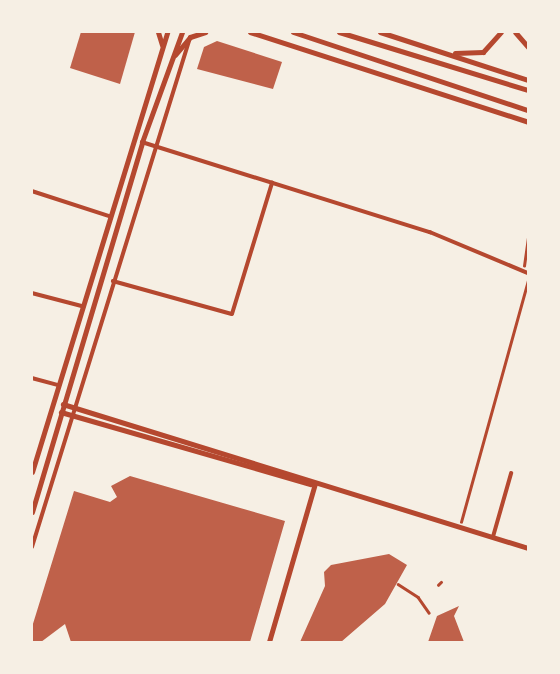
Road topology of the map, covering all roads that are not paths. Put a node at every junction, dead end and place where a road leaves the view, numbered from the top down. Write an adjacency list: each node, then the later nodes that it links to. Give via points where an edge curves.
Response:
1 (158, 32): 12 (main road)
2 (167, 32): 12 (main road)
3 (182, 32): 15 (main road)
4 (205, 32): 11 (main road)
5 (250, 32): 19 (main road)
6 (293, 32): 18 (main road)
7 (338, 32): 17 (main road)
8 (380, 32): 13 (main road)
9 (501, 32): 13 (main road, via 494,44 477,54)
10 (515, 32): 14 (main road)
11 (191, 37): 15 (main road); 21 (street)
12 (162, 46): 24 (main road)
13 (429, 47): 16 (main road)
14 (528, 47)
15 (166, 69): 20 (main road)
16 (528, 80)
17 (528, 90)
18 (528, 110)
19 (528, 122)
20 (142, 142): 21 (street); 34 (main road)
21 (154, 145): 22 (street); 29 (street)
22 (272, 183): 27 (street, via 430,232); 29 (street, via 232,314)
23 (32, 191): 24 (street)
24 (109, 216): 31 (main road)
25 (528, 236): 26 (street)
26 (524, 266)
27 (528, 273)
28 (528, 280): 42 (street)
29 (113, 281): 35 (street)
30 (32, 293): 31 (street)
31 (82, 306): 33 (main road)
32 (32, 378): 33 (street)
33 (58, 385): 38 (main road)
34 (63, 404): 35 (street); 36 (main road)
35 (75, 407): 37 (street); 40 (street)
36 (61, 412): 37 (street); 41 (main road)
37 (72, 415): 40 (street, via 298,483); 44 (street)
38 (32, 472)
39 (511, 474): 43 (street)
40 (315, 484): 43 (street); 48 (street)
41 (32, 512)
42 (461, 522)
43 (493, 537): 45 (street)
44 (32, 547)
45 (528, 548)
46 (398, 584): 47 (street, via 418,597)
47 (429, 613)
48 (269, 642)

